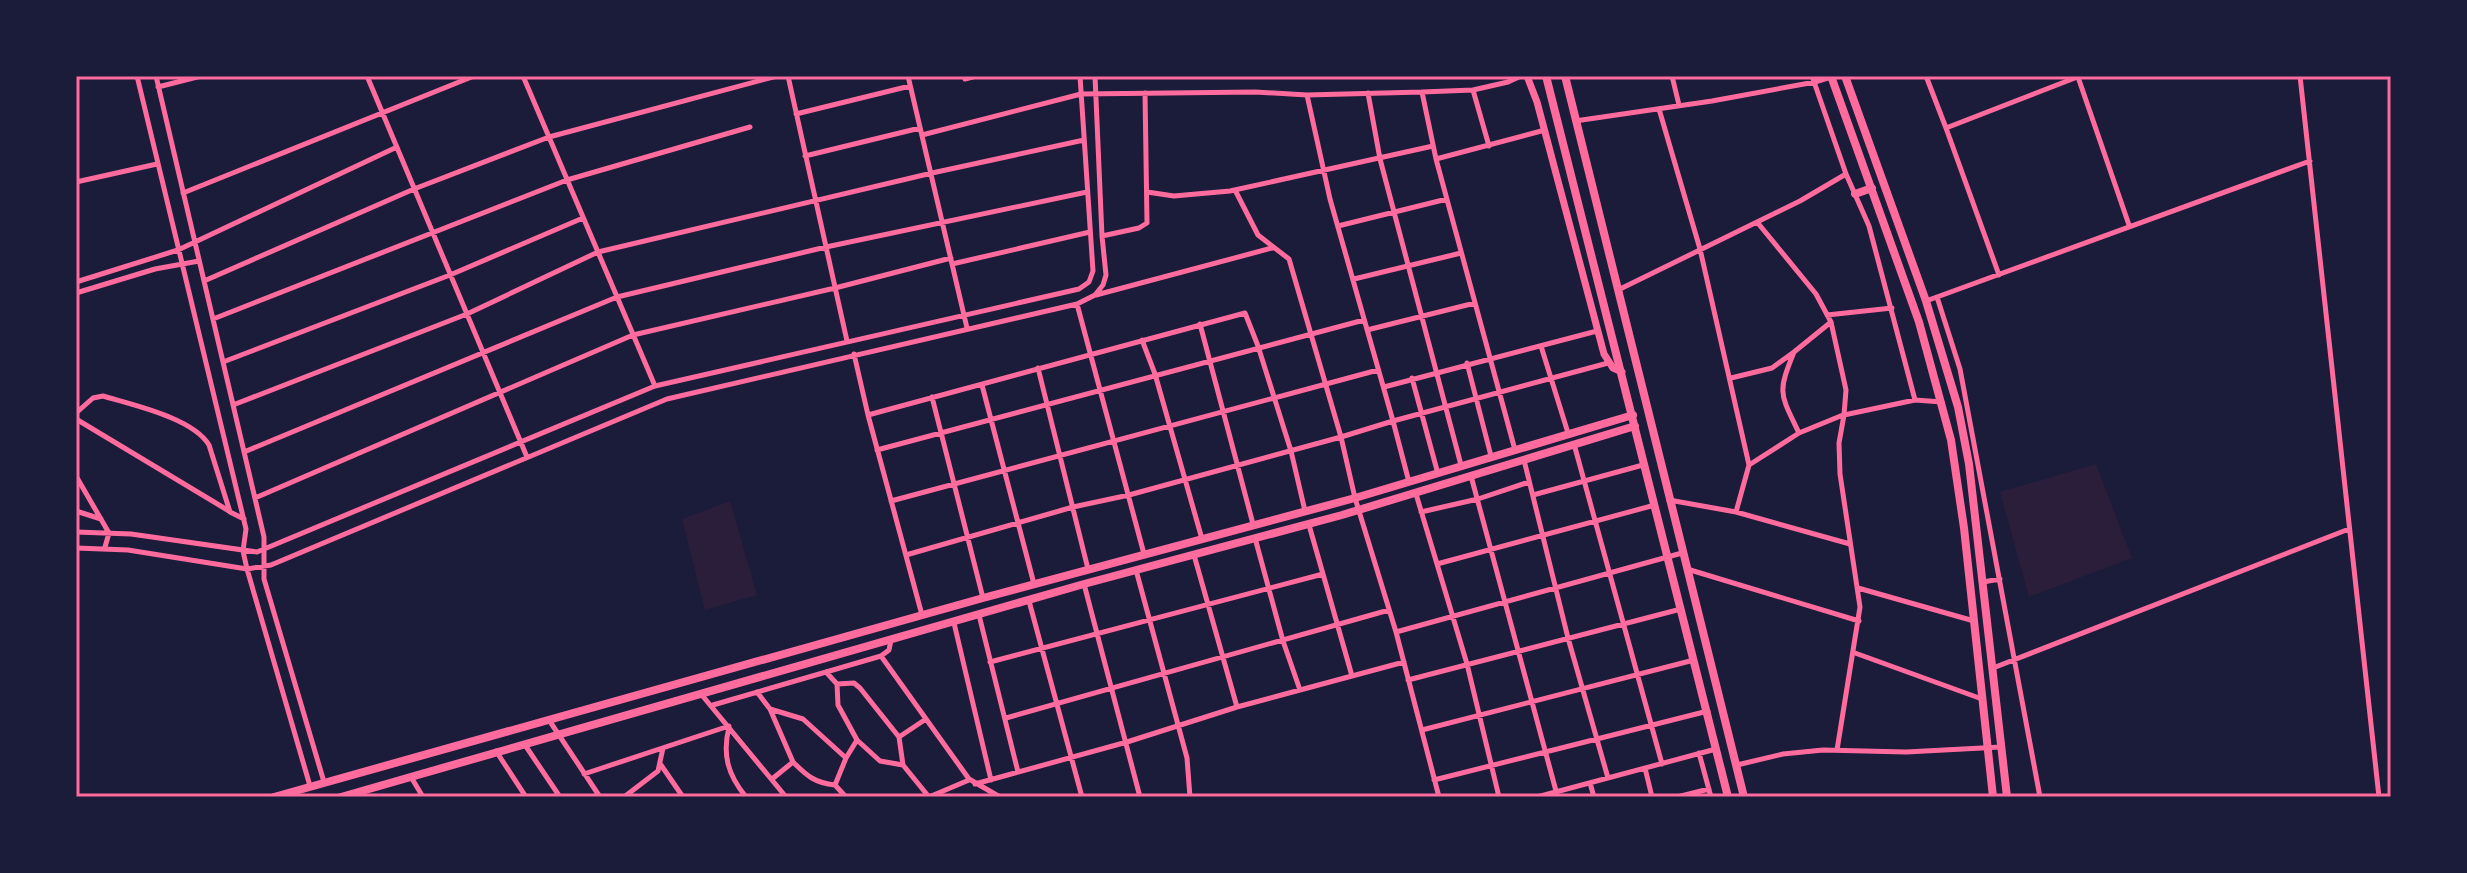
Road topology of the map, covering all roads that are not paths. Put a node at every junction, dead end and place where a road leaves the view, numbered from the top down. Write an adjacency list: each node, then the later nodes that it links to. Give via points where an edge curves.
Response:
1 (137, 76): 51 (street)
2 (156, 76): 25 (street)
3 (201, 76): 25 (street)
4 (367, 76): 35 (street)
5 (474, 76): 35 (street)
6 (523, 76): 42 (street)
7 (777, 76): 42 (street)
8 (788, 76): 36 (street)
9 (908, 76): 24 (street)
10 (976, 76): 22 (street)
11 (1080, 76): 31 (street)
12 (1095, 76): 28 (street)
13 (1524, 76): 26 (street); 40 (street)
14 (1546, 76): 61 (main road)
15 (1565, 76): 37 (main road)
16 (1672, 76): 33 (street)
17 (1831, 76): 23 (street); 58 (main road)
18 (1845, 76): 90 (main road)
19 (1926, 76): 39 (street)
20 (2078, 76): 39 (street); 74 (street)
21 (2300, 76): 50 (street)
22 (965, 79)
23 (1813, 79): 33 (street); 54 (street)
24 (910, 86): 36 (street); 41 (street)
25 (158, 87): 64 (street)
26 (1473, 90): 27 (street); 45 (street)
27 (1422, 92): 30 (street); 44 (street)
28 (1097, 93): 29 (street); 31 (street); 78 (street)
29 (1145, 93): 32 (street); 63 (street)
30 (1368, 93): 32 (street); 48 (street)
31 (1081, 94): 41 (street); 43 (street)
32 (1307, 95): 52 (street)
33 (1679, 105): 34 (street)
34 (1659, 109): 37 (street); 82 (street)
35 (382, 111): 46 (street); 64 (street)
36 (796, 114): 47 (street)
37 (1574, 121): 57 (main road)
38 (750, 127): 55 (street)
39 (1946, 128): 93 (street)
40 (1545, 130): 45 (street); 117 (street)
41 (921, 132): 47 (street); 53 (street)
42 (549, 137): 55 (street); 59 (street)
43 (1085, 140): 53 (street); 62 (street)
44 (1433, 146): 48 (street); 49 (street)
45 (1489, 146): 49 (street)
46 (397, 147): 59 (street); 79 (street)
47 (805, 156): 67 (street)
48 (1380, 159): 52 (street); 70 (street)
49 (1436, 159): 66 (street)
50 (2310, 161): 74 (street); 221 (street)
51 (157, 164): 56 (street); 83 (street)
52 (1323, 172): 60 (street); 75 (street)
53 (932, 173): 67 (street); 72 (street)
54 (1846, 174): 65 (street); 73 (street)
55 (567, 180): 71 (street); 76 (street)
56 (76, 182)
57 (1591, 188): 61 (main road); 68 (main road)
58 (1872, 188): 65 (main road); 91 (main road)
59 (414, 189): 76 (street); 95 (street)
60 (1235, 190): 63 (street, via 1174,196); 81 (street, via 1258,235)
61 (1576, 191): 69 (main road)
62 (1087, 192): 72 (street); 77 (street)
63 (1147, 192): 78 (street, via 1146,225)
64 (183, 193): 79 (street)
65 (1855, 194): 106 (street)
66 (1447, 199): 70 (street); 85 (street)
67 (816, 202): 80 (street); 84 (street)
68 (1594, 202): 69 (main road); 98 (main road)
69 (1579, 206): 137 (main road)
70 (1395, 211): 75 (street); 89 (street)
71 (583, 218): 84 (street); 92 (street)
72 (942, 222): 80 (street); 87 (street)
73 (1757, 222): 82 (street); 108 (street)
74 (2129, 225): 93 (street)
75 (1338, 226): 94 (street)
76 (432, 232): 92 (street); 111 (street)
77 (1090, 232): 87 (street); 109 (street, via 1093,271 1084,286)
78 (1102, 236): 100 (street, via 1106,275)
79 (195, 243): 83 (street); 86 (street)
80 (826, 247): 97 (street); 101 (street)
81 (1273, 248): 100 (street); 118 (street, via 1289,259)
82 (1700, 249): 98 (street); 140 (street)
83 (178, 250): 88 (street); 96 (street)
84 (598, 252): 101 (street); 107 (street)
85 (1461, 253): 89 (street); 104 (street)
86 (199, 261): 88 (street); 95 (street)
87 (952, 261): 97 (street); 109 (street)
88 (182, 264): 99 (street); 216 (street)
89 (1409, 265): 94 (street); 110 (street)
90 (1914, 267): 91 (main road); 103 (main road)
91 (1902, 271): 154 (main road)
92 (450, 275): 107 (street); 130 (street)
93 (1999, 275): 102 (street)
94 (1354, 279): 112 (street)
95 (204, 281): 111 (street)
96 (76, 282)
97 (835, 288): 119 (street); 121 (street)
98 (1617, 290): 192 (main road)
99 (76, 293)
100 (1095, 295): 105 (street)
101 (617, 297): 119 (street); 124 (street)
102 (1937, 297): 103 (street); 247 (street, via 1960,369)
103 (1926, 301): 248 (main road, via 1958,407)
104 (1475, 303): 110 (street); 128 (street)
105 (1077, 304): 115 (street); 126 (street)
106 (1892, 308): 108 (street); 153 (street)
107 (467, 314): 124 (street); 156 (street)
108 (1827, 315): 113 (street)
109 (965, 316): 115 (street); 121 (street)
110 (1421, 317): 116 (street); 136 (street)
111 (213, 319): 130 (street)
112 (1364, 320): 116 (street); 118 (street)
113 (1831, 322): 125 (street); 163 (street, via 1846,390)
114 (1200, 324): 120 (street); 122 (street, via 1244,313); 129 (street)
115 (967, 328): 127 (street)
116 (1367, 330): 135 (street)
117 (1597, 331): 123 (street); 132 (street)
118 (1311, 333): 122 (street); 144 (street)
119 (633, 335): 145 (street); 149 (street)
120 (1142, 340): 126 (street); 138 (street)
121 (847, 341): 133 (street)
122 (1258, 346): 129 (street); 151 (street)
123 (1541, 346): 128 (street); 141 (street)
124 (484, 352): 149 (street); 179 (street)
125 (1794, 352): 140 (street, via 1772,368); 171 (street, via 1781,393)
126 (1090, 353): 134 (street); 147 (street)
127 (854, 354): 142 (street); 161 (street)
128 (1490, 358): 131 (street); 148 (street)
129 (1208, 360): 138 (street); 160 (street)
130 (223, 362): 156 (street)
131 (1467, 363): 136 (street); 152 (street)
132 (1608, 363): 137 (street); 141 (street)
133 (739, 365): 142 (street); 145 (street)
134 (1038, 368): 143 (street); 155 (street)
135 (1378, 370): 144 (street); 146 (street)
136 (1437, 372): 139 (street); 157 (street)
137 (1622, 372): 162 (main road)
138 (1155, 374): 147 (street); 168 (street)
139 (1412, 378): 146 (street); 158 (street)
140 (1731, 378): 186 (street)
141 (1552, 379): 148 (street); 170 (street)
142 (742, 380): 182 (street, via 645,407)
143 (982, 385): 150 (street); 165 (street)
144 (1327, 385): 151 (street); 172 (street)
145 (655, 386): 173 (street)
146 (1384, 387): 166 (street)
147 (1101, 390): 155 (street); 174 (street)
148 (1500, 392): 152 (street); 177 (street)
149 (500, 393): 173 (street); 202 (street)
150 (932, 397): 161 (street); 169 (street)
151 (1274, 399): 160 (street); 178 (street)
152 (1475, 399): 157 (street); 181 (street)
153 (1915, 400): 154 (street); 163 (street)
154 (1943, 402): 261 (main road)
155 (1046, 404): 165 (street); 180 (street)
156 (233, 405): 179 (street)
157 (1445, 406): 158 (street); 187 (street)
158 (1422, 412): 166 (street); 189 (street)
159 (76, 413): 212 (street, via 103,396 196,430 209,445)
160 (1223, 413): 168 (street); 185 (street)
161 (868, 415): 176 (street)
162 (1633, 415): 167 (main road); 170 (main road)
163 (1844, 415): 171 (street); 228 (street, via 1839,461)
164 (76, 419): 212 (street)
165 (993, 419): 169 (street); 188 (street)
166 (1393, 421): 172 (street); 196 (street)
167 (1635, 426): 175 (main road); 184 (main road)
168 (1170, 427): 174 (street); 193 (street)
169 (940, 432): 176 (street); 198 (street)
170 (1568, 433): 177 (main road)
171 (1799, 433): 186 (street)
172 (1341, 437): 178 (street); 203 (street)
173 (521, 442): 182 (street); 232 (street)
174 (1114, 442): 180 (street); 200 (street)
175 (1574, 443): 183 (main road); 194 (street)
176 (877, 450): 206 (street)
177 (1515, 450): 181 (main road)
178 (1291, 451): 185 (street); 211 (street)
179 (244, 452): 202 (street)
180 (1060, 456): 188 (street); 208 (street)
181 (1491, 456): 187 (main road)
182 (527, 457): 240 (street)
183 (1524, 459): 190 (main road); 197 (street)
184 (1645, 464): 194 (street); 195 (main road)
185 (1236, 465): 193 (street); 220 (street)
186 (1749, 465): 214 (street)
187 (1461, 466): 189 (main road)
188 (1005, 470): 198 (street); 218 (street)
189 (1438, 474): 196 (main road)
190 (1470, 475): 199 (main road); 204 (street)
191 (76, 476): 215 (street)
192 (1664, 478): 195 (main road); 205 (main road)
193 (1185, 479): 200 (street); 227 (street)
194 (1585, 481): 201 (street); 217 (street)
195 (1649, 481): 207 (main road)
196 (1409, 482): 203 (main road)
197 (1529, 482): 201 (street); 204 (street)
198 (954, 484): 206 (street); 225 (street)
199 (1416, 493): 209 (main road); 213 (street)
200 (1129, 495): 208 (street); 235 (street)
201 (1533, 495): 224 (street)
202 (255, 498): 232 (street)
203 (1355, 498): 209 (street); 211 (main road)
204 (1478, 499): 213 (street); 231 (street)
205 (1669, 500): 214 (street); 234 (main road)
206 (891, 501): 237 (street)
207 (1655, 505): 217 (street); 238 (main road)
208 (1073, 507): 218 (street); 243 (street)
209 (1359, 510): 219 (main road); 260 (street)
210 (76, 511): 215 (street)
211 (1305, 511): 220 (main road)
212 (230, 512): 216 (street)
213 (1421, 512): 239 (street)
214 (1736, 512): 228 (street)
215 (101, 519): 223 (street)
216 (244, 519): 233 (street)
217 (1594, 522): 224 (street); 245 (street)
218 (1019, 524): 225 (street); 249 (street)
219 (1308, 524): 226 (main road); 246 (street)
220 (1253, 525): 227 (main road)
221 (2349, 529): 284 (street); 381 (street)
222 (76, 532): 223 (street)
223 (109, 533): 229 (street); 233 (street)
224 (1541, 537): 231 (street); 251 (street)
225 (969, 538): 237 (street); 254 (street)
226 (1255, 538): 236 (main road); 252 (street)
227 (1202, 539): 235 (main road)
228 (1850, 544): 253 (street)
229 (105, 547): 230 (street); 241 (street)
230 (76, 548)
231 (1490, 548): 239 (street); 256 (street)
232 (264, 550): 233 (street); 240 (street)
233 (243, 551): 241 (street)
234 (1682, 553): 238 (street); 242 (main road)
235 (1144, 554): 243 (main road)
236 (1194, 554): 244 (main road); 257 (street)
237 (906, 555): 264 (street)
238 (1668, 557): 245 (street); 259 (main road)
239 (1437, 564): 263 (street)
240 (262, 567): 241 (street); 346 (street)
241 (247, 569): 350 (street)
242 (1686, 569): 266 (street); 276 (main road)
243 (1089, 570): 249 (main road)
244 (1136, 570): 250 (main road); 265 (street)
245 (1610, 572): 251 (street); 269 (street)
246 (1323, 574): 252 (street); 270 (street)
247 (2000, 579): 248 (street); 284 (street)
248 (1983, 582): 258 (main road)
249 (1034, 584): 254 (main road)
250 (1084, 584): 255 (main road); 272 (street)
251 (1555, 587): 256 (street); 273 (street)
252 (1269, 588): 257 (street); 275 (street)
253 (1858, 588): 266 (street); 267 (street)
254 (983, 598): 264 (main road)
255 (1029, 601): 262 (main road); 278 (street)
256 (1505, 601): 263 (street); 279 (street)
257 (1208, 603): 265 (street); 282 (street)
258 (1986, 608): 261 (main road); 288 (main road)
259 (1681, 609): 269 (street); 277 (main road)
260 (1389, 610): 270 (street); 271 (street)
261 (1973, 610): 267 (main road)
262 (979, 615): 268 (main road); 285 (street)
263 (1452, 615): 271 (street); 287 (street)
264 (923, 616): 310 (main road)
265 (1150, 621): 272 (street); 290 (street)
266 (1859, 621): 280 (street)
267 (1974, 621): 300 (main road)
268 (954, 623): 274 (main road); 344 (street)
269 (1624, 624): 273 (street); 291 (street)
270 (1337, 626): 275 (street); 292 (street)
271 (1396, 632): 286 (street)
272 (1098, 635): 278 (street); 295 (street)
273 (1568, 638): 279 (street); 296 (street)
274 (891, 640): 281 (street); 299 (main road)
275 (1283, 641): 282 (street); 297 (street)
276 (1704, 643): 277 (main road); 335 (main road)
277 (1690, 646): 283 (main road)
278 (1041, 650): 285 (street); 303 (street)
279 (1518, 651): 287 (street); 301 (street)
280 (1855, 653): 300 (street); 325 (street)
281 (881, 656): 289 (street); 309 (street)
282 (1224, 657): 290 (street); 304 (street)
283 (1694, 660): 291 (street); 306 (main road)
284 (2015, 660): 288 (street); 380 (street)
285 (990, 662): 308 (street)
286 (1404, 662): 292 (street); 293 (street)
287 (1467, 664): 293 (street); 307 (street)
288 (1993, 668): 321 (main road)
289 (826, 672): 294 (street); 298 (street)
290 (1165, 673): 295 (street); 313 (street)
291 (1638, 674): 296 (street); 311 (street)
292 (1352, 676): 297 (street)
293 (1408, 680): 314 (street)
294 (837, 684): 316 (street, via 860,688); 317 (street, via 838,705)
295 (1110, 688): 303 (street); 319 (street)
296 (1582, 689): 301 (street); 318 (street)
297 (1300, 690): 304 (street)
298 (757, 692): 302 (street); 305 (street)
299 (701, 694): 302 (street); 315 (main road)
300 (1982, 699): 324 (main road)
301 (1532, 700): 307 (street); 327 (street)
302 (713, 705): 312 (street)
303 (1056, 705): 308 (street); 329 (street)
304 (1237, 707): 313 (street)
305 (770, 709): 330 (street, via 803,719); 331 (street)
306 (1708, 711): 311 (street); 323 (main road)
307 (1479, 715): 314 (street); 336 (street)
308 (1006, 718): 338 (street)
309 (926, 719): 316 (street); 343 (street)
310 (549, 720): 315 (street); 346 (main road)
311 (1652, 724): 318 (street); 332 (street)
312 (729, 726): 322 (street); 342 (street); 361 (street, via 725,755)
313 (1178, 727): 319 (street); 368 (street)
314 (1422, 730): 345 (street)
315 (557, 733): 320 (main road); 339 (street)
316 (899, 737): 334 (street)
317 (857, 740): 330 (street); 334 (street, via 880,761)
318 (1596, 741): 327 (street); 341 (street)
319 (1127, 742): 329 (street); 367 (street)
320 (524, 743): 326 (main road); 357 (street)
321 (2001, 747): 324 (street); 379 (main road)
322 (663, 748): 333 (street); 339 (street)
323 (1716, 749): 328 (street); 376 (main road)
324 (1988, 749): 325 (street); 378 (main road)
325 (1837, 750): 335 (street)
326 (496, 751): 340 (main road); 356 (street)
327 (1546, 753): 336 (street); 352 (street)
328 (1699, 753): 332 (street); 351 (street)
329 (1071, 757): 338 (street); 366 (street)
330 (846, 758): 349 (street)
331 (793, 762): 342 (street); 349 (street, via 815,781)
332 (1662, 764): 337 (street)
333 (661, 765): 359 (street); 360 (street)
334 (903, 765): 364 (street)
335 (1736, 765): 377 (main road)
336 (1492, 766): 345 (street); 370 (street)
337 (1645, 768): 341 (street); 373 (street)
338 (1018, 772): 344 (street)
339 (584, 774): 358 (street)
340 (411, 777): 353 (main road); 355 (street)
341 (1608, 778): 347 (street)
342 (772, 779): 362 (street)
343 (969, 779): 348 (street); 364 (street)
344 (991, 780): 348 (street)
345 (1434, 780): 369 (street)
346 (324, 782): 350 (main road)
347 (1590, 783): 352 (street); 372 (street)
348 (975, 784): 365 (street)
349 (835, 785): 363 (street)
350 (310, 786): 354 (main road)
351 (1709, 789): 374 (street); 375 (street)
352 (1556, 791): 371 (street)
353 (347, 796)
354 (274, 797)
355 (423, 797)
356 (526, 797)
357 (560, 797)
358 (600, 797)
359 (624, 797)
360 (683, 797)
361 (746, 797)
362 (786, 797)
363 (846, 797)
364 (929, 797)
365 (1000, 797)
366 (1082, 797)
367 (1140, 797)
368 (1190, 797)
369 (1439, 797)
370 (1499, 797)
371 (1539, 797)
372 (1594, 797)
373 (1652, 797)
374 (1677, 797)
375 (1711, 797)
376 (1728, 797)
377 (1744, 797)
378 (1993, 797)
379 (2007, 797)
380 (2040, 797)
381 (2379, 797)

